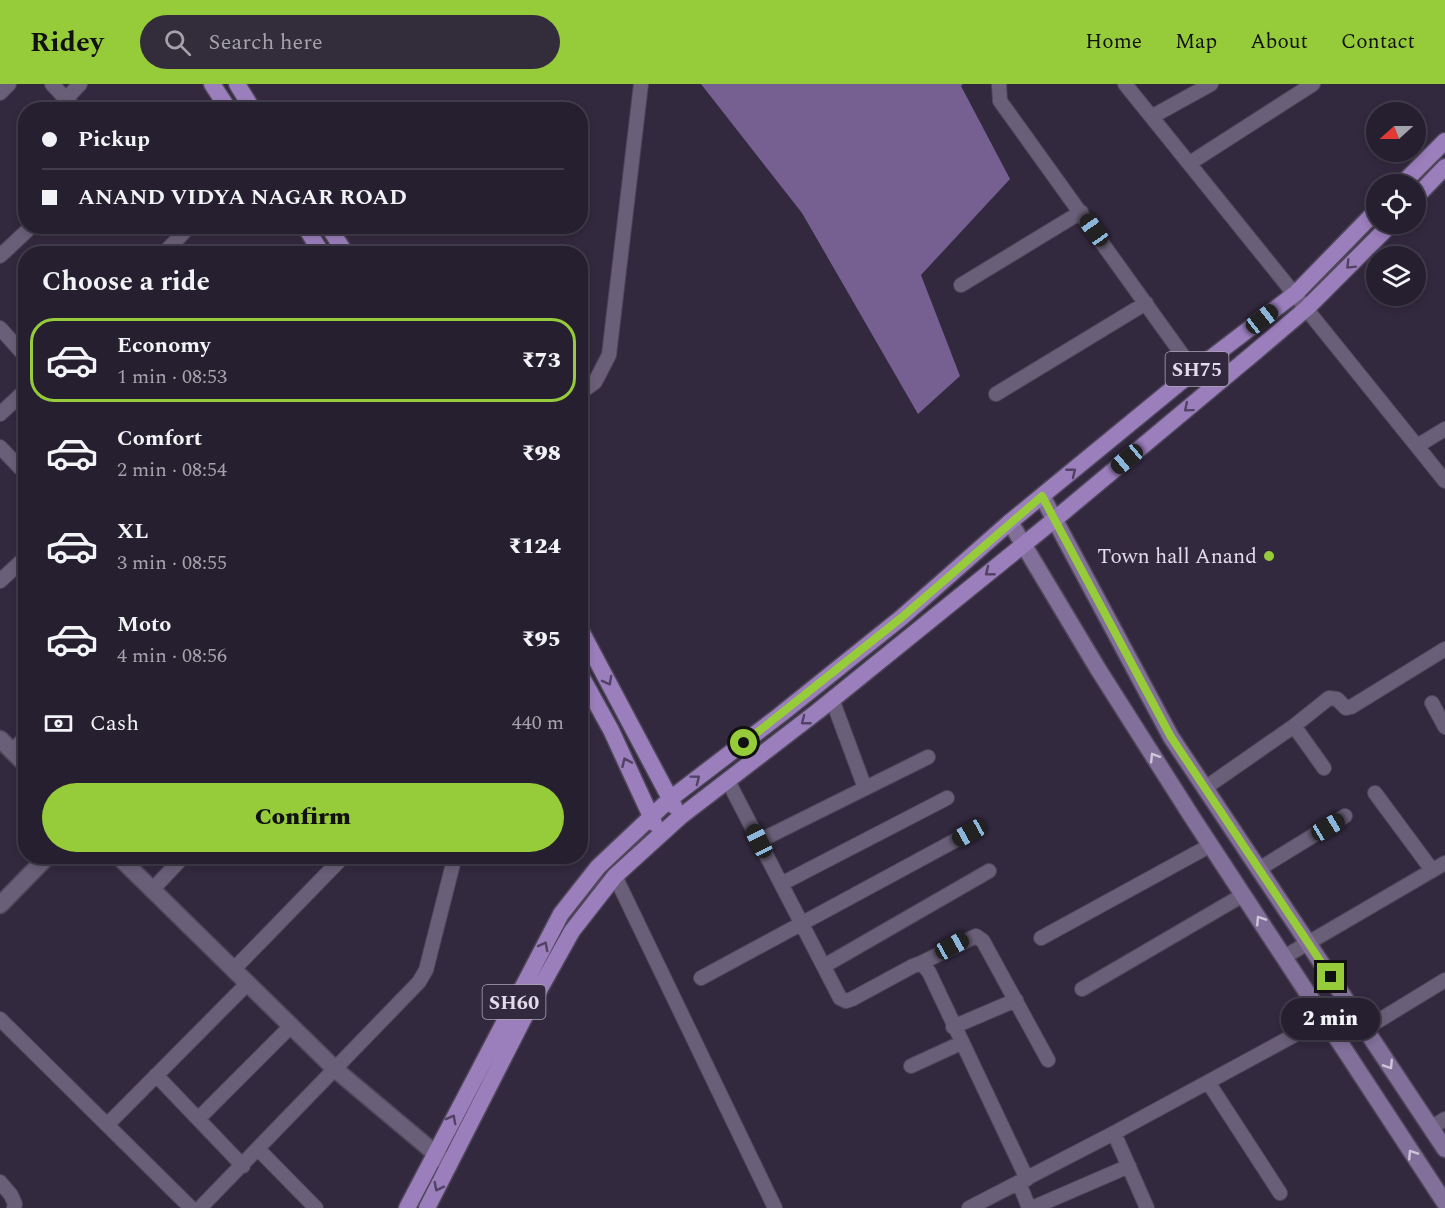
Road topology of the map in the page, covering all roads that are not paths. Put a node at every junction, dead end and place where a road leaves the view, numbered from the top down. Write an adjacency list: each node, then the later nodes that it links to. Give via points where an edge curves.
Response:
1 (9, 84): 11 (street)
2 (52, 84): 12 (street)
3 (81, 84): 12 (street)
4 (212, 84): 14 (main road)
5 (237, 84): 15 (main road)
6 (641, 84): 36 (street, via 609,355 595,382)
7 (999, 84): 22 (street, via 1000,101)
8 (1125, 84): 16 (street)
9 (1211, 84): 16 (street)
10 (1313, 84): 18 (street)
11 (0, 93)
12 (66, 99): 13 (street)
13 (69, 102)
14 (224, 102)
15 (248, 102)
16 (1153, 116): 18 (street)
17 (1445, 141): 20 (main road)
18 (1190, 163): 30 (street)
19 (1445, 167): 21 (main road)
20 (1412, 174)
21 (1426, 187)
22 (1081, 212): 29 (street); 31 (street)
23 (1366, 221): 30 (main road, SH75)
24 (23, 234): 28 (street)
25 (182, 234): 27 (street)
26 (1381, 234): 32 (main road, SH75, one-way to 32)
27 (171, 246)
28 (0, 256)
29 (961, 285)
30 (1296, 293): 32 (street); 35 (main road, SH75)
31 (1146, 303): 35 (street); 37 (street)
32 (1307, 308): 41 (street); 46 (main road, SH75, one-way to 46)
33 (0, 328): 34 (street)
34 (18, 348)
35 (1194, 371): 45 (main road, SH75, one-way to 35)
36 (588, 387)
37 (996, 394)
38 (18, 397): 39 (street)
39 (0, 414)
40 (1445, 429): 41 (street)
41 (1417, 446): 44 (street)
42 (0, 447): 43 (street)
43 (18, 466)
44 (1445, 481)
45 (1042, 496): 46 (main road); 47 (main road, SH75)
46 (1054, 520): 48 (main road, SH75); 64 (main road, via 1171,737)
47 (1010, 522): 48 (main road); 67 (main road, SH75, one-way to 47, via 901,618)
48 (1023, 544): 54 (main road, SH75, one-way to 54); 74 (main road, one-way to 48)
49 (18, 564): 50 (street)
50 (0, 581)
51 (588, 644): 67 (main road, one-way to 67)
52 (1445, 650): 56 (street, via 1351,707 1329,698)
53 (588, 688): 68 (main road, one-way to 53)
54 (832, 699): 62 (main road, SH75, one-way to 62); 63 (street)
55 (1432, 704): 57 (street)
56 (1294, 726): 61 (street); 64 (street)
57 (1445, 727)
58 (6, 745): 59 (street)
59 (18, 757)
60 (928, 757): 63 (street)
61 (1324, 768)
62 (728, 781): 70 (main road, SH75); 73 (street)
63 (865, 788): 73 (street)
64 (1205, 788): 81 (main road)
65 (1375, 792): 82 (street)
66 (947, 798): 85 (street)
67 (670, 799): 68 (main road, SH75); 70 (main road)
68 (650, 815): 72 (main road); 118 (main road, SH60, one-way to 68, via 561,914 598,867)
69 (1345, 816): 81 (street)
70 (680, 818): 72 (main road, SH75)
71 (969, 833): 89 (street)
72 (660, 834): 84 (main road, SH60)
73 (759, 841): 85 (street)
74 (1211, 845): 87 (main road); 90 (street)
75 (1445, 863): 82 (street)
76 (40, 864): 88 (street)
77 (126, 864): 86 (street)
78 (176, 864): 86 (street)
79 (336, 864): 95 (street)
80 (453, 864): 109 (street, via 426,970)
81 (1259, 869): 91 (main road)
82 (1432, 870): 91 (street)
83 (989, 871): 94 (street)
84 (615, 876): 119 (main road, SH60, via 572,931); 132 (street)
85 (781, 884): 89 (street)
86 (152, 890): 95 (street)
87 (1243, 895): 92 (main road, one-way to 87); 99 (street)
88 (0, 905)
89 (802, 924): 94 (street); 96 (street)
90 (1041, 938)
91 (1308, 943): 92 (street); 105 (main road)
92 (1284, 957): 102 (main road)
93 (921, 963): 94 (street, via 846,1001 840,998); 100 (street, via 976,936 984,941); 104 (street, via 929,972)
94 (824, 966)
95 (233, 970): 98 (street)
96 (701, 978)
97 (1445, 980): 105 (street)
98 (247, 984): 103 (street); 110 (street)
99 (1082, 989)
100 (1016, 1000): 104 (street); 107 (street)
101 (0, 1019): 114 (street)
102 (1324, 1019): 111 (street); 125 (main road, one-way to 102)
103 (291, 1026): 109 (street); 112 (street)
104 (953, 1027): 106 (street)
105 (1365, 1029): 113 (main road, one-way to 113)
106 (961, 1043): 108 (street); 122 (street)
107 (1048, 1060)
108 (910, 1065)
109 (336, 1070): 116 (street); 118 (street)
110 (156, 1076): 112 (street); 114 (street)
111 (1208, 1082): 115 (street); 124 (street)
112 (198, 1119): 120 (street)
113 (1438, 1124): 117 (main road)
114 (107, 1125): 127 (street)
115 (1114, 1133): 121 (street); 122 (street)
116 (258, 1149): 120 (street); 129 (street)
117 (1445, 1149)
118 (435, 1152): 119 (street); 130 (main road, SH60)
119 (449, 1165): 131 (main road, SH60, one-way to 131)
120 (243, 1166): 128 (street)
121 (1129, 1166): 134 (street); 135 (street)
122 (1023, 1181): 133 (street); 134 (street)
123 (0, 1182): 126 (street)
124 (1280, 1193)
125 (1443, 1195)
126 (16, 1207)
127 (190, 1208)
128 (200, 1208)
129 (316, 1208)
130 (407, 1208)
131 (427, 1208)
132 (775, 1208)
133 (969, 1208)
134 (1031, 1208)
135 (1147, 1208)

